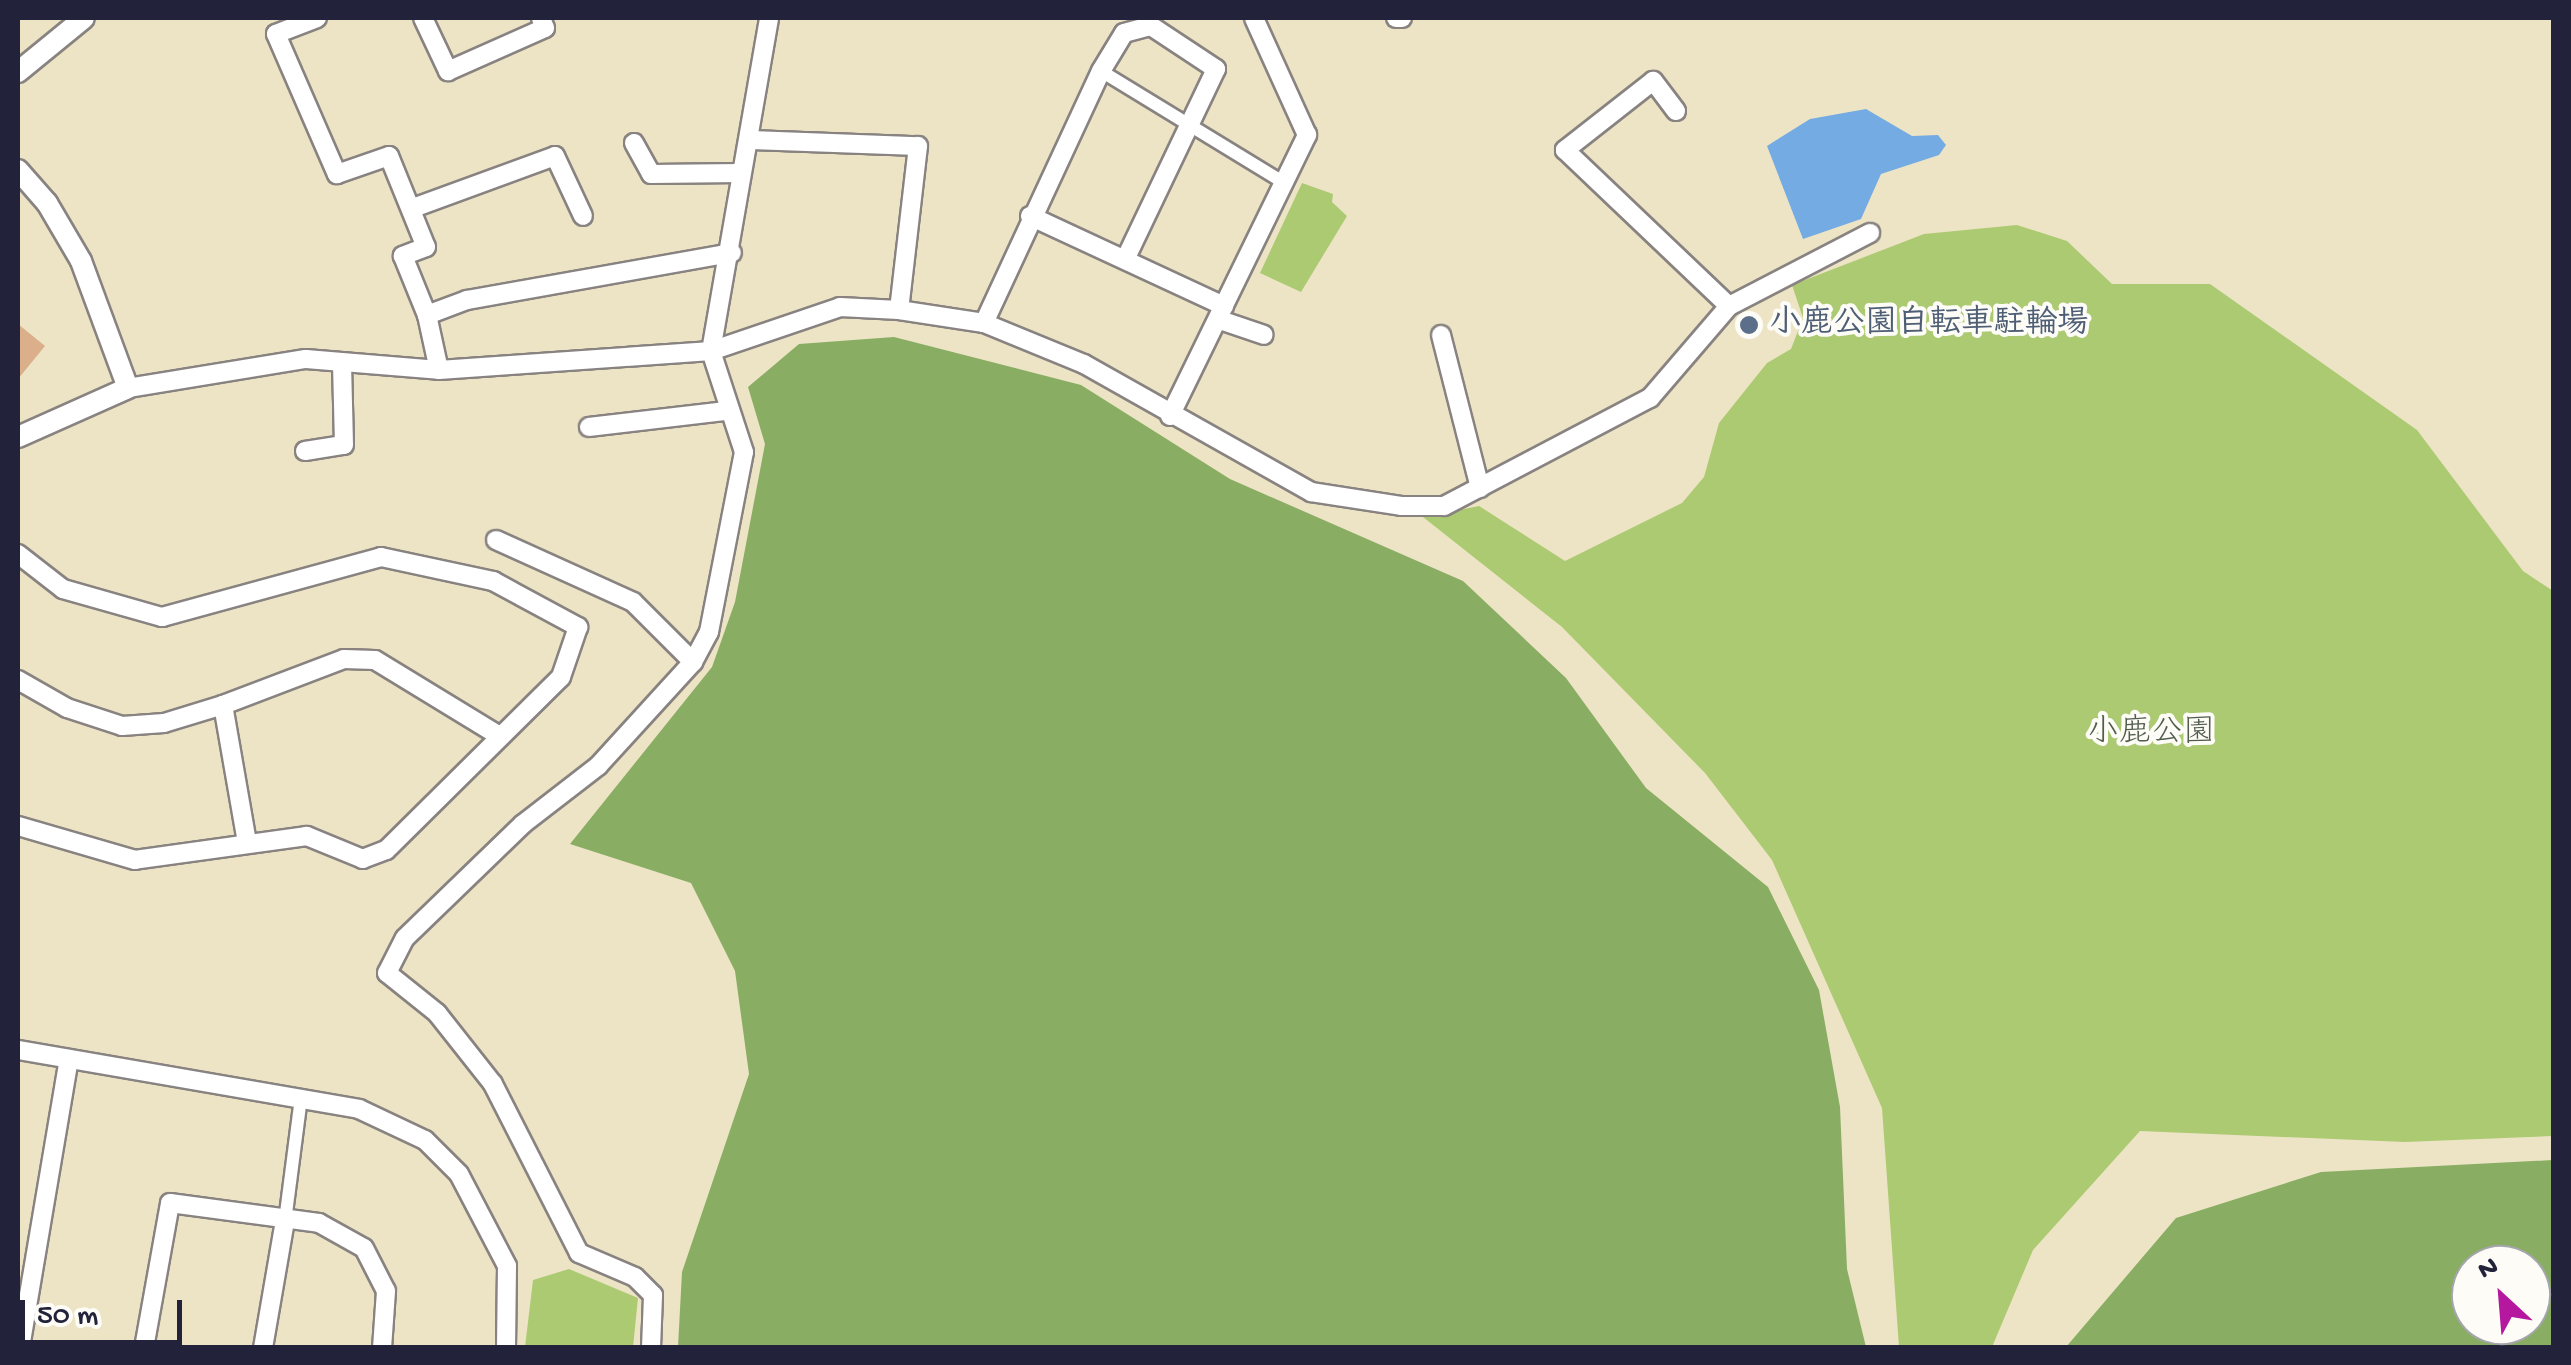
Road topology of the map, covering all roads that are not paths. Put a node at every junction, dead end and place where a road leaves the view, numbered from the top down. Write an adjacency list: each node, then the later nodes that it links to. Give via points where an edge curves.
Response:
1 (84, 18): 8 (street)
2 (317, 18): 16 (street, via 276,34 337,174 389,156)
3 (423, 18): 4 (street, via 448,71 545,28)
4 (541, 18)
5 (769, 18): 11 (street)
6 (1254, 18): 15 (street, via 1307,136)
7 (1101, 71): 10 (street); 10 (street, via 1124,33 1151,26 1216,69); 18 (street)
8 (18, 72)
9 (1676, 111): 22 (street, via 1653,81 1565,150)
10 (1191, 126): 15 (street); 21 (street)
11 (751, 140): 14 (street); 23 (street, via 918,146)
12 (634, 143): 14 (street, via 650,174)
13 (18, 170): 32 (street, via 48,203 81,261)
14 (740, 173): 20 (street)
15 (1283, 182): 24 (street)
16 (414, 208): 17 (street, via 555,156); 25 (street, via 426,247 404,256)
17 (583, 216)
18 (1030, 216): 21 (street); 26 (street)
19 (1870, 233): 22 (street)
20 (732, 253): 25 (street, via 468,300); 29 (street)
21 (1127, 256): 24 (street)
22 (1729, 306): 38 (street, via 1650,398)
23 (899, 310): 26 (street); 29 (street, via 840,307)
24 (1222, 312): 27 (street); 34 (street)
25 (427, 315): 31 (street)
26 (984, 323): 34 (street, via 1084,364)
27 (1264, 335)
28 (1441, 335): 38 (street)
29 (711, 352): 31 (street); 33 (street)
30 (342, 365): 31 (street); 32 (street, via 306,359); 37 (street, via 344,446)
31 (439, 370)
32 (128, 388): 36 (street)
33 (726, 412): 35 (street); 41 (street, via 744,452 709,632)
34 (1170, 416): 38 (street, via 1311,492 1444,506)
35 (589, 427)
36 (18, 437)
37 (305, 451)
38 (1480, 488)
39 (496, 540): 41 (street, via 633,602)
40 (18, 554): 44 (street, via 63,589 162,617 380,556 493,581 578,627 561,677)
41 (693, 662): 56 (street, via 598,766 523,824 405,938 387,973 437,1013 493,1084 579,1253 635,1277 653,1296)
42 (18, 680): 43 (street, via 67,708 122,726 164,723)
43 (223, 705): 44 (street, via 344,658 375,660); 46 (street)
44 (498, 734): 46 (street, via 386,850 363,858 307,836)
45 (18, 826): 46 (street, via 136,860)
46 (247, 842)
47 (18, 1050): 48 (street)
48 (69, 1060): 49 (street); 51 (street)
49 (301, 1098): 50 (street); 55 (street, via 385,1120 425,1140 459,1174 507,1266)
50 (286, 1221): 52 (street, via 170,1203); 53 (street); 54 (street, via 319,1223 364,1248 386,1291)
51 (20, 1348)
52 (144, 1348)
53 (263, 1348)
54 (382, 1348)
55 (506, 1348)
56 (651, 1348)

